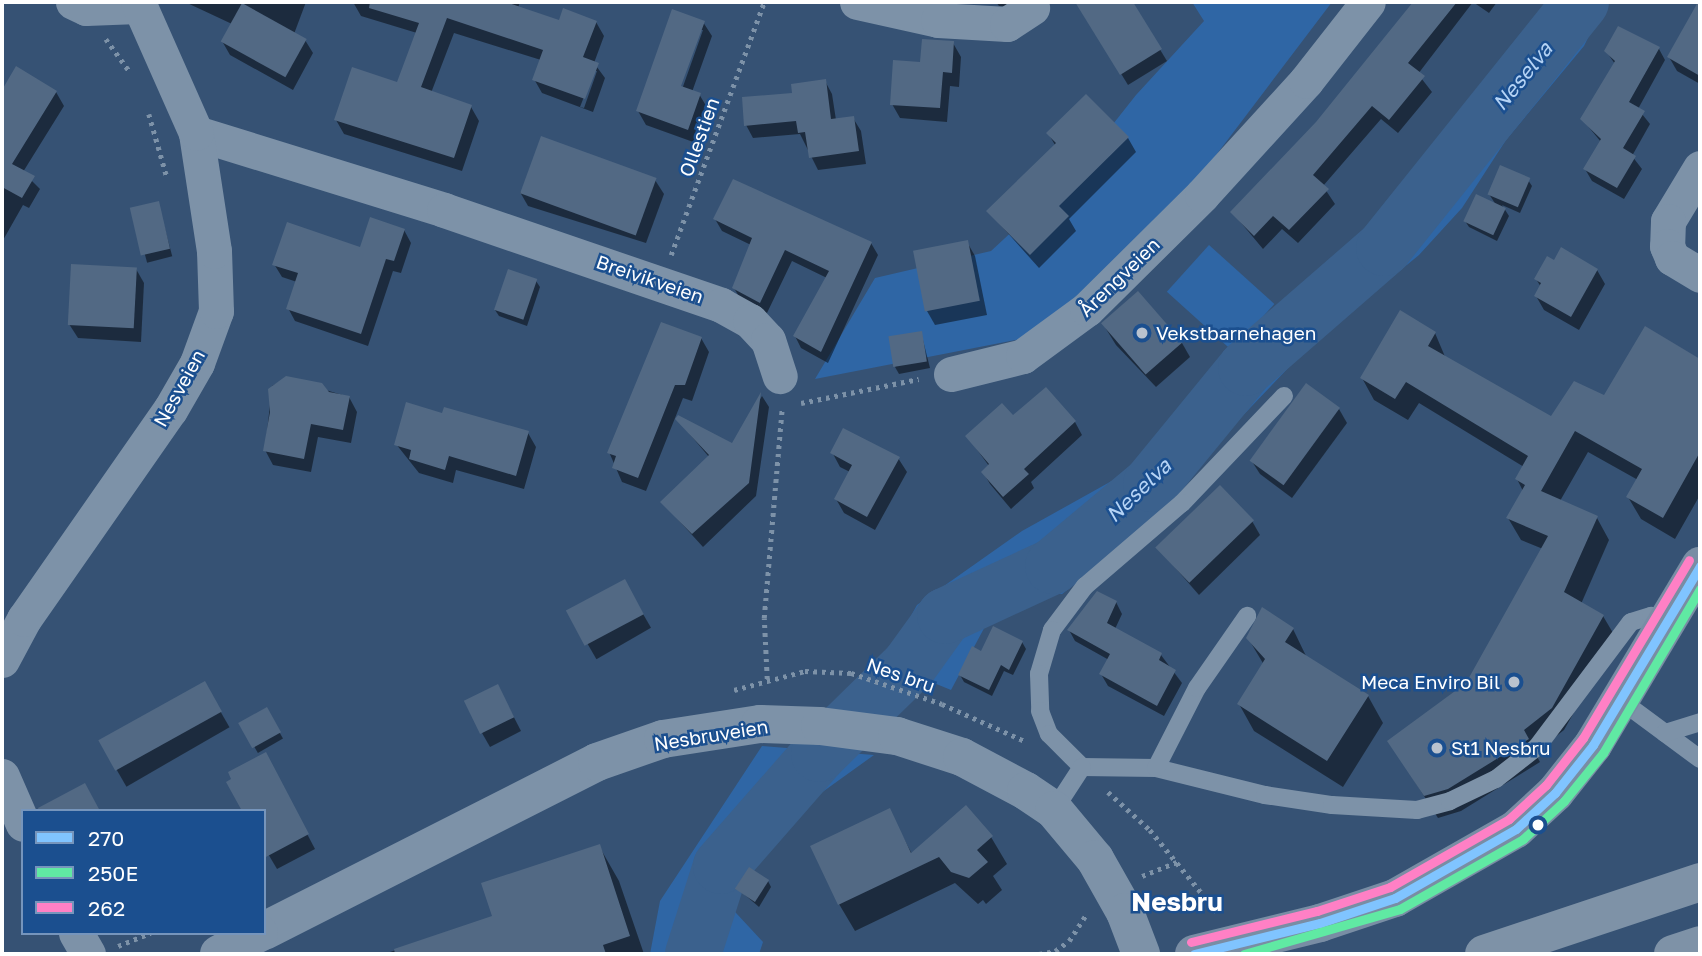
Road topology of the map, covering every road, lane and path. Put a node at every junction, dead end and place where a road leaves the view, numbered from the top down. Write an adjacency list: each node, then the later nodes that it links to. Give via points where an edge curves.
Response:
1 (764, 2): 13 (path, Ollestien)
2 (858, 2): 6 (street, via 938,20 1007,24)
3 (1368, 2): 14 (street, Årengveien, via 1306,81 1202,195 1087,309 1023,356)
4 (138, 4): 5 (street); 9 (street, Nesveien)
5 (80, 5): 7 (path)
6 (1032, 8)
7 (135, 82)
8 (145, 102): 11 (path)
9 (196, 134): 13 (street, Breivikveien); 20 (street, Nesveien, via 214,251 216,311 197,363 170,410 24,620)
10 (1700, 168): 12 (street, via 1668,221 1667,246 1672,258)
11 (171, 191)
12 (1700, 275)
13 (662, 282): 15 (street, Breivikveien, via 750,321 768,340)
14 (951, 374): 15 (path, via 855,390)
15 (781, 392): 24 (path, Nes bru, via 764,618 767,679 805,671 851,673 942,704)
16 (1284, 396): 26 (lane, via 1182,503 1085,586 1052,630 1039,674 1040,711 1049,734)
17 (1700, 566): 19 (main road)
18 (1247, 616): 27 (lane, via 1197,688)
19 (1668, 623): 21 (main road); 27 (lane, via 1651,616 1631,622 1537,747 1496,779 1450,801 1398,812 1332,806)
20 (2, 660)
21 (1623, 702): 23 (lane); 45 (main road, via 1555,793 1494,845 1414,889 1357,912)
22 (1700, 722): 23 (lane)
23 (1665, 733): 25 (lane)
24 (1031, 744)
25 (1700, 759)
26 (1082, 766): 27 (lane); 29 (lane); 31 (path)
27 (1156, 768)
28 (2, 776): 30 (street)
29 (1054, 810): 36 (street, Nesbruveien, via 962,757 897,736 760,724 663,739 597,762); 44 (street, Nesbruveien, via 1095,859 1125,912)
30 (21, 819)
31 (1177, 862): 32 (path); 35 (path, via 1214,905)
32 (1140, 877)
33 (1700, 882): 46 (highway)
34 (1087, 905): 43 (path, via 1083,923 1069,941)
35 (1220, 919)
36 (266, 930)
37 (78, 935): 41 (street)
38 (145, 935): 41 (path)
39 (255, 935): 42 (street)
40 (1700, 945): 47 (highway)
41 (98, 952)
42 (219, 954)
43 (1039, 954)
44 (1141, 954)
45 (1194, 954)
46 (1483, 954)
47 (1673, 954)

